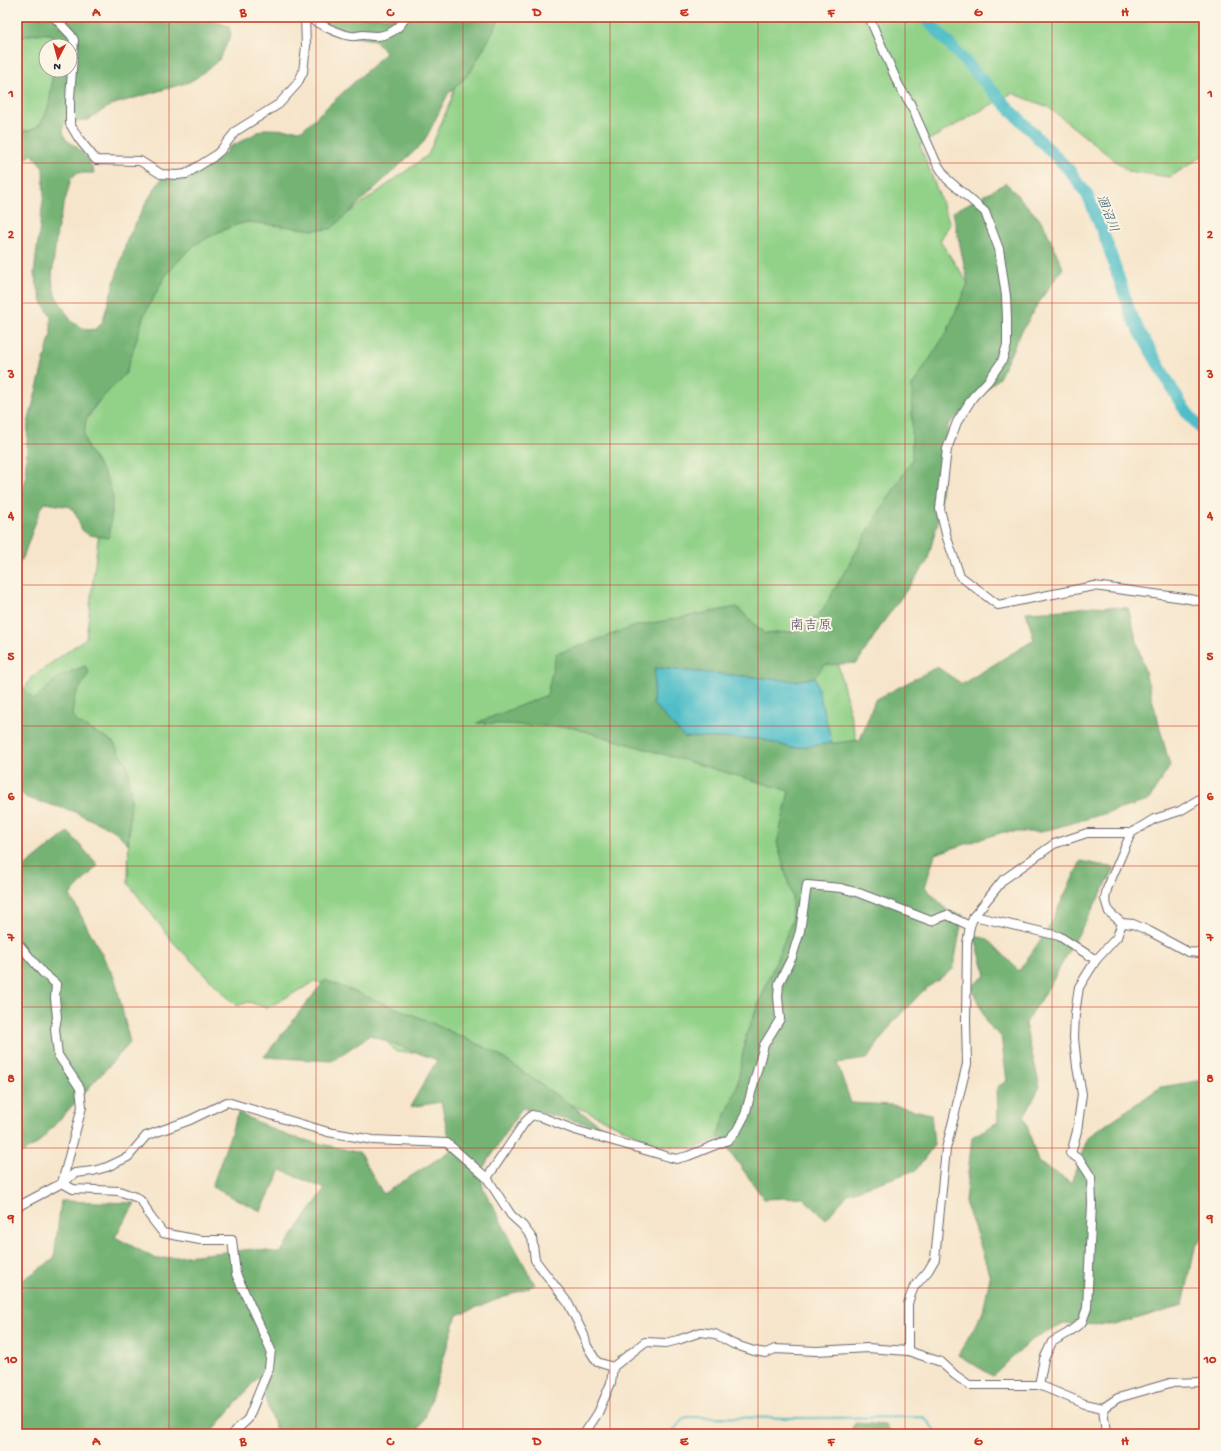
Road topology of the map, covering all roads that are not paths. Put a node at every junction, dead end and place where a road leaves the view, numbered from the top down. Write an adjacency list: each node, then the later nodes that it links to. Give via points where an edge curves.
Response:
1 (54, 17): 2 (street, via 74,40 70,124 79,139 96,160 140,161 161,174 176,175 186,174 213,157 236,131 286,98 303,72)
2 (307, 17): 3 (street, via 351,36 389,33 397,28)
3 (405, 17)
4 (869, 17): 5 (street, via 936,162 947,179 985,212 999,249 1006,296 1007,345 1002,361 957,422 947,449 940,509 960,576 998,605 1094,586)
5 (1204, 602)
6 (1204, 794): 7 (street, via 1180,811 1154,819)
7 (1131, 833): 8 (street, via 1087,833 1054,844 1003,880); 9 (street, via 1105,899 1109,912)
8 (974, 916): 10 (street); 13 (street, via 1059,936)
9 (1122, 923): 12 (street, via 1133,924 1149,931 1188,952 1200,953); 13 (street, via 1117,937)
10 (970, 926): 14 (street, via 947,915 931,921 841,888 807,885 800,931 792,957 779,983 780,1019 764,1045 745,1115 728,1140 676,1159 532,1115 512,1139); 17 (street, via 967,951 967,1064 944,1162 934,1259 928,1271 914,1287 908,1304)
11 (17, 942): 15 (street, via 43,973 56,984 55,1028 58,1055 80,1088 82,1107)
12 (1204, 949)
13 (1096, 960): 20 (street, via 1079,987 1074,1038 1076,1067 1082,1094 1071,1154 1080,1160 1091,1177 1087,1308 1082,1322 1052,1342 1044,1358)
14 (487, 1178): 15 (street, via 447,1143 373,1140 328,1132 227,1102 190,1120 146,1136 128,1157 107,1167 75,1173); 18 (street, via 510,1215 532,1238 535,1260 568,1303 597,1362)
15 (62, 1184): 16 (street); 22 (street, via 73,1189 118,1191 138,1198 163,1233 200,1240 232,1240 236,1274 271,1350 269,1368 248,1419)
16 (17, 1207)
17 (908, 1351): 18 (street, via 867,1348 816,1351 775,1349 766,1353 733,1344 715,1334 701,1332 666,1343 645,1342); 20 (street, via 941,1362 969,1385)
18 (613, 1367): 23 (street, via 609,1389 598,1413)
19 (1204, 1382): 21 (street, via 1170,1383 1118,1398)
20 (1039, 1385): 21 (street)
21 (1103, 1408): 24 (street)
22 (232, 1434)
23 (584, 1434)
24 (1106, 1434)

